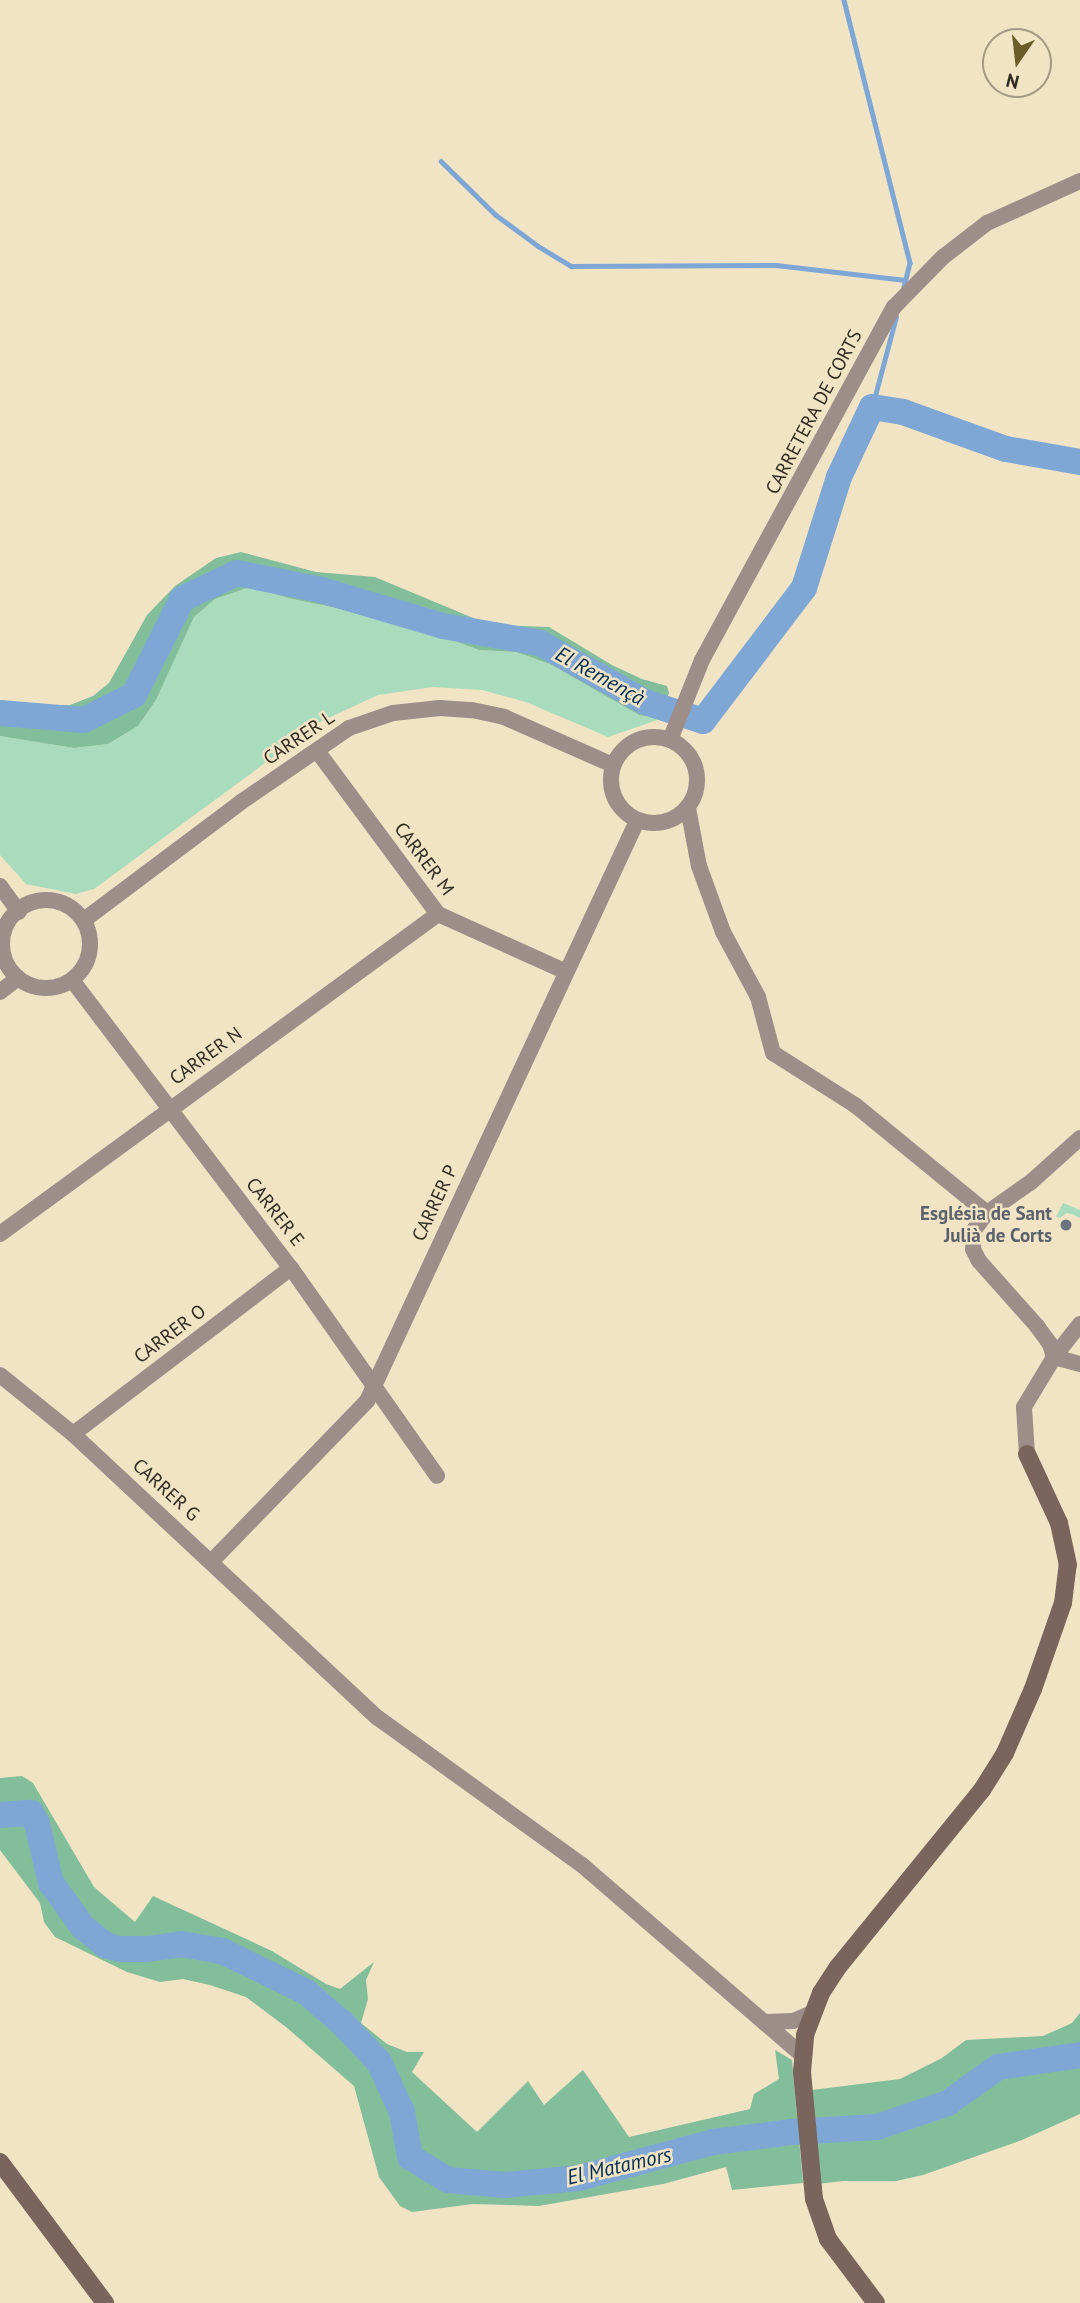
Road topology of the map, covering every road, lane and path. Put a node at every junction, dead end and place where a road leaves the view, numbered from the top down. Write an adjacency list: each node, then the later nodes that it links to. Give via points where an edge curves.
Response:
1 (1080, 180): 2 (street, CARRETERA DE CORTS, via 987,223 943,257 894,307 690,687)
2 (670, 740): 4 (street, via 636,740); 5 (street, via 683,748 695,769 696,793)
3 (318, 752): 4 (street, CARRER L, via 349,728 393,713 440,708 504,717); 9 (street, CARRER M); 10 (street, CARRER L, via 241,802)
4 (612, 765): 6 (street, via 613,797)
5 (688, 808): 6 (street, via 674,820); 18 (street, via 699,866 723,932 758,997 773,1053 855,1105)
6 (636, 821): 12 (street, CARRER P)
7 (0, 886): 8 (street)
8 (19, 912): 10 (street, via 30,903 45,900 67,906); 11 (street, via 12,916 2,937)
9 (438, 914): 12 (street, CARRER M); 16 (street, CARRER N)
10 (84, 920): 14 (street, via 90,937 89,955)
11 (2, 962): 13 (street)
12 (564, 971): 25 (street, CARRER P)
13 (18, 978): 14 (street, via 39,988); 15 (street)
14 (72, 980): 16 (street, CARRER E)
15 (0, 992)
16 (168, 1109): 19 (street, CARRER N); 20 (street, CARRER E)
17 (1080, 1138): 18 (street)
18 (988, 1213): 22 (street, via 974,1230 974,1249 1000,1287 1037,1326)
19 (0, 1234)
20 (291, 1268): 25 (street, CARRER E); 26 (street, CARRER O)
21 (1080, 1324): 22 (street)
22 (1054, 1357): 23 (street); 27 (street, via 1024,1407)
23 (1080, 1364)
24 (0, 1375): 26 (street, CARRER G)
25 (374, 1387): 28 (street, CARRER E); 29 (street, CARRER P, via 368,1401)
26 (74, 1434): 29 (street, CARRER G)
27 (1027, 1454): 30 (street, via 1059,1523 1068,1565 1063,1603 1033,1689 1005,1753 982,1790 838,1967)
28 (437, 1476)
29 (212, 1561): 31 (street, CARRER G, via 378,1718 582,1865)
30 (812, 2013): 31 (street, via 793,2021); 32 (street)
31 (764, 2022): 32 (street, CARRER G)
32 (802, 2064): 35 (street, via 812,2185 828,2239)
33 (0, 2162): 34 (street)
34 (105, 2303)
35 (876, 2303)

